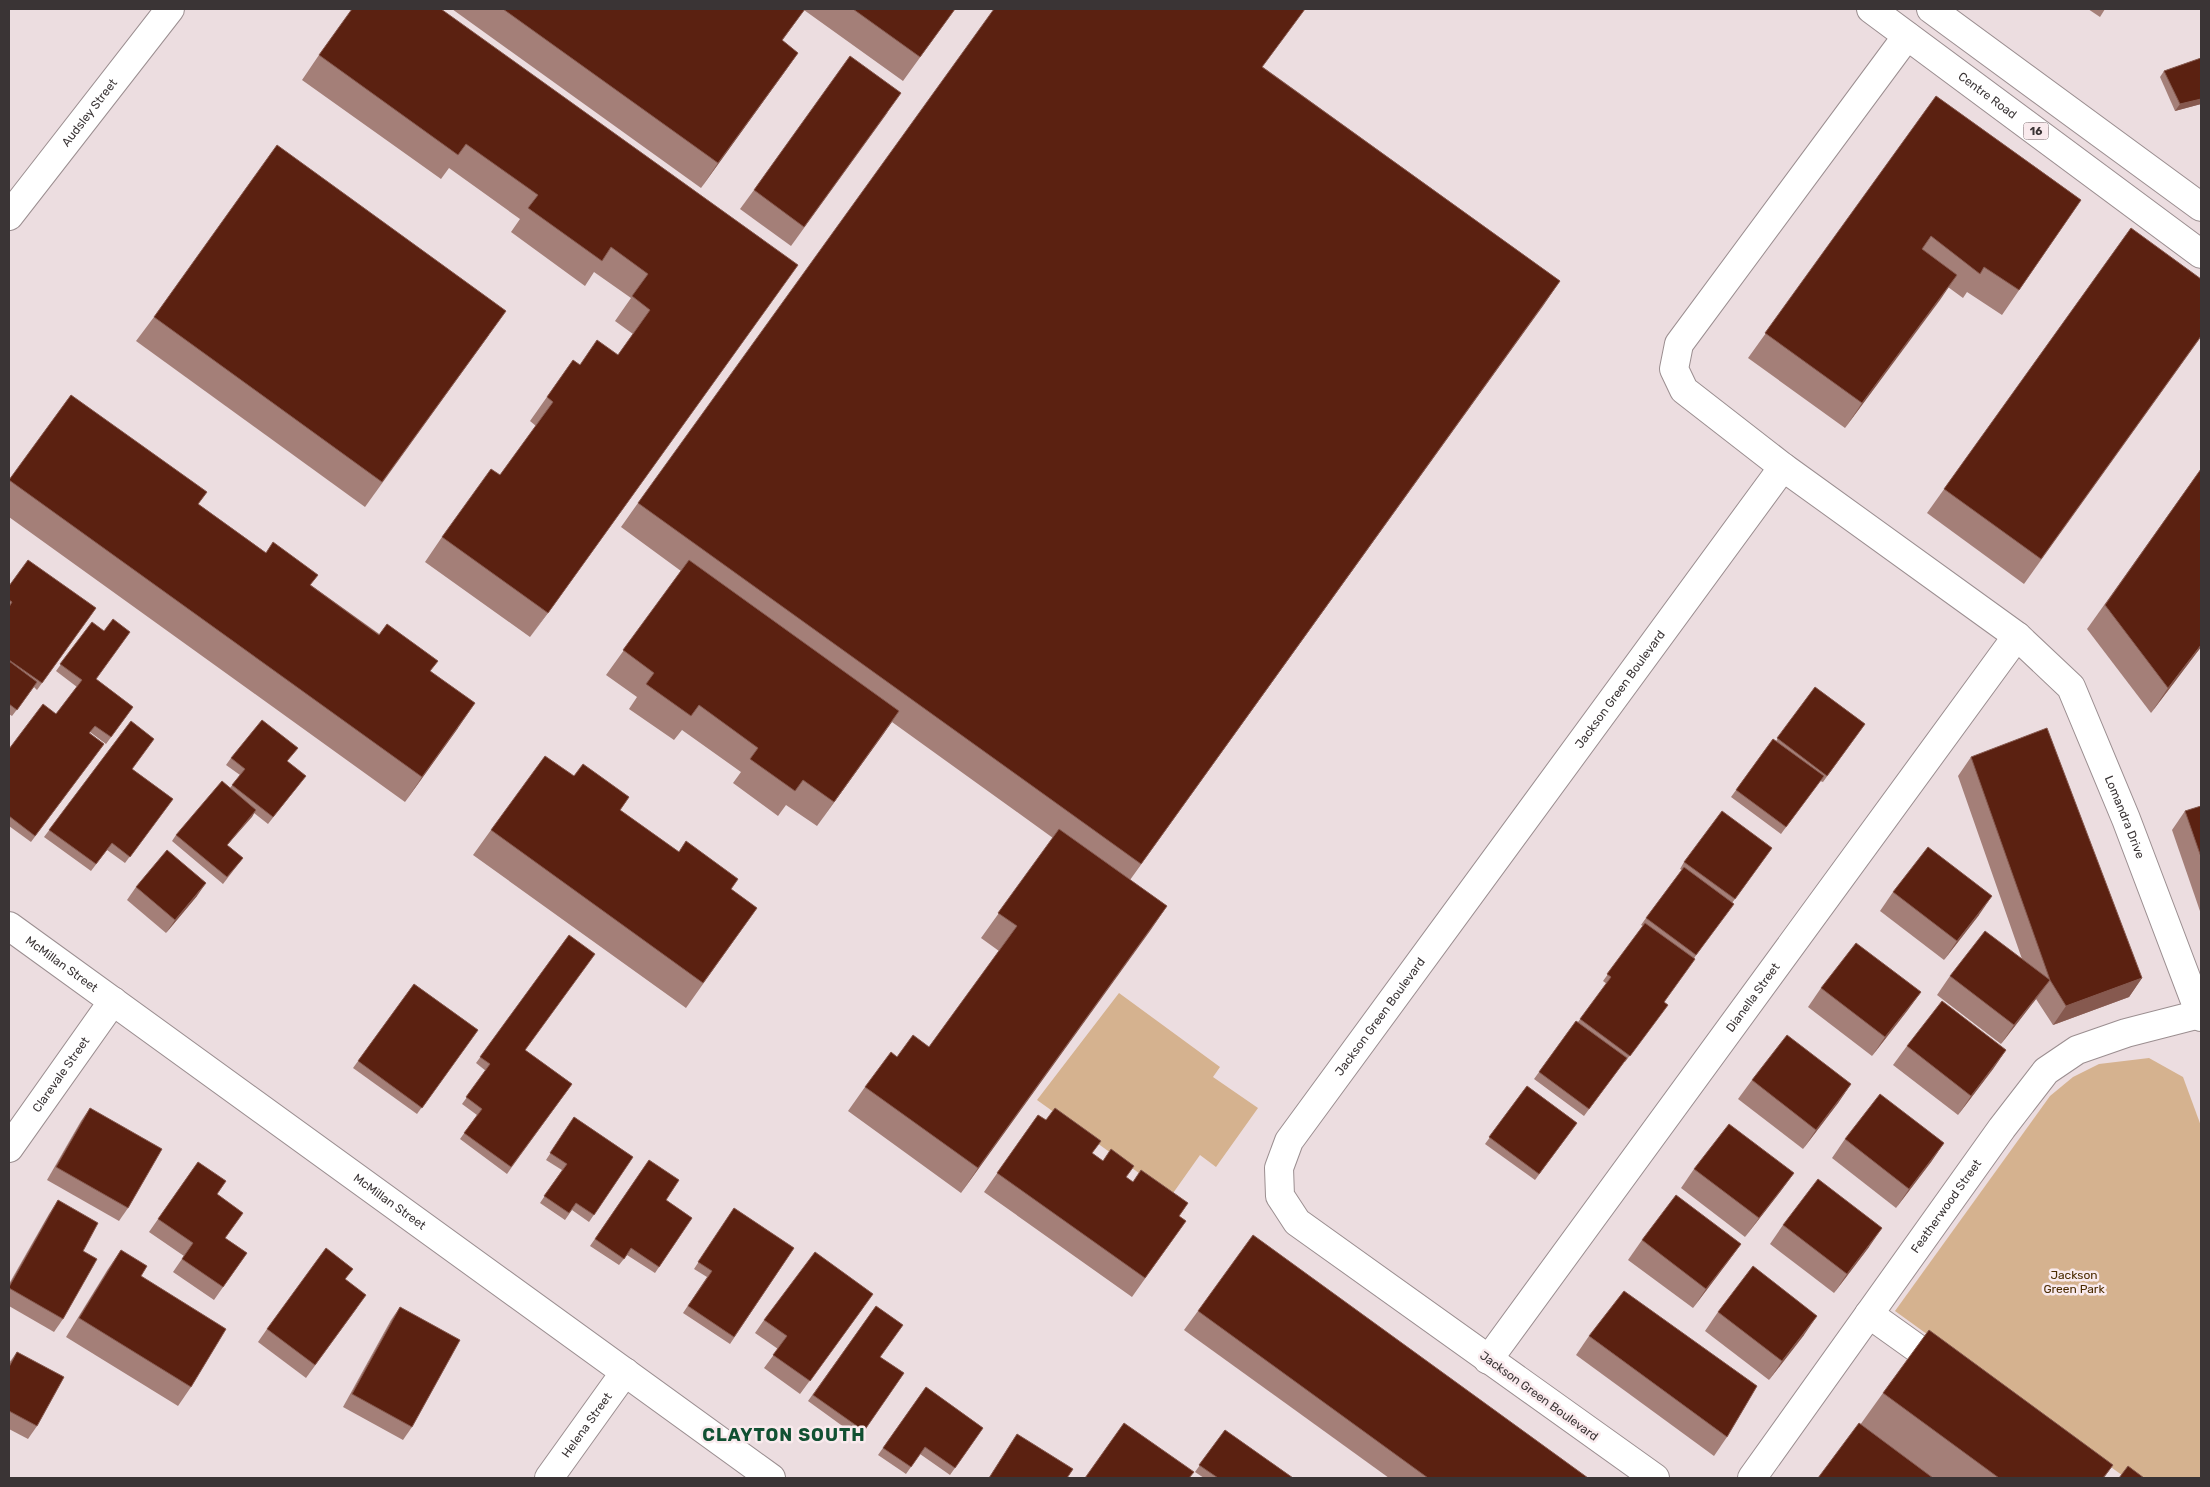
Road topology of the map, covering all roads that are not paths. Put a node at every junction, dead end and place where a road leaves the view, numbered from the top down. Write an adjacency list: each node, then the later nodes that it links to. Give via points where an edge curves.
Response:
1 (170, 9): 6 (street, Audsley Street)
2 (1870, 9): 4 (street, Centre Road / 16)
3 (1931, 9): 5 (street)
4 (1907, 36): 7 (street, Centre Road / 16); 8 (street, Lomandra Drive, via 1679,344 1674,369 1684,390)
5 (2201, 206)
6 (9, 216)
7 (2201, 254)
8 (1783, 467): 9 (street, Lomandra Drive); 15 (street, Jackson Green Boulevard, via 1290,1141 1279,1168 1280,1196 1297,1222)
9 (2016, 636): 12 (street, Lomandra Drive, via 2071,687 2126,819); 15 (street, Dianella Street)
10 (9, 926): 11 (street, McMillan Street)
11 (113, 1002): 13 (street, Clarevale Street); 16 (street, McMillan Street)
12 (2201, 1016): 14 (street, Featherwood Street, via 2126,1033 2077,1050 2046,1071)
13 (9, 1148)
14 (1870, 1314): 17 (street); 21 (street, Featherwood Street)
15 (1488, 1360): 20 (street, Jackson Green Boulevard)
16 (625, 1372): 18 (street, Helena Street); 19 (street, McMillan Street)
17 (1967, 1384)
18 (549, 1478)
19 (771, 1478)
20 (1655, 1478)
21 (1752, 1478)

